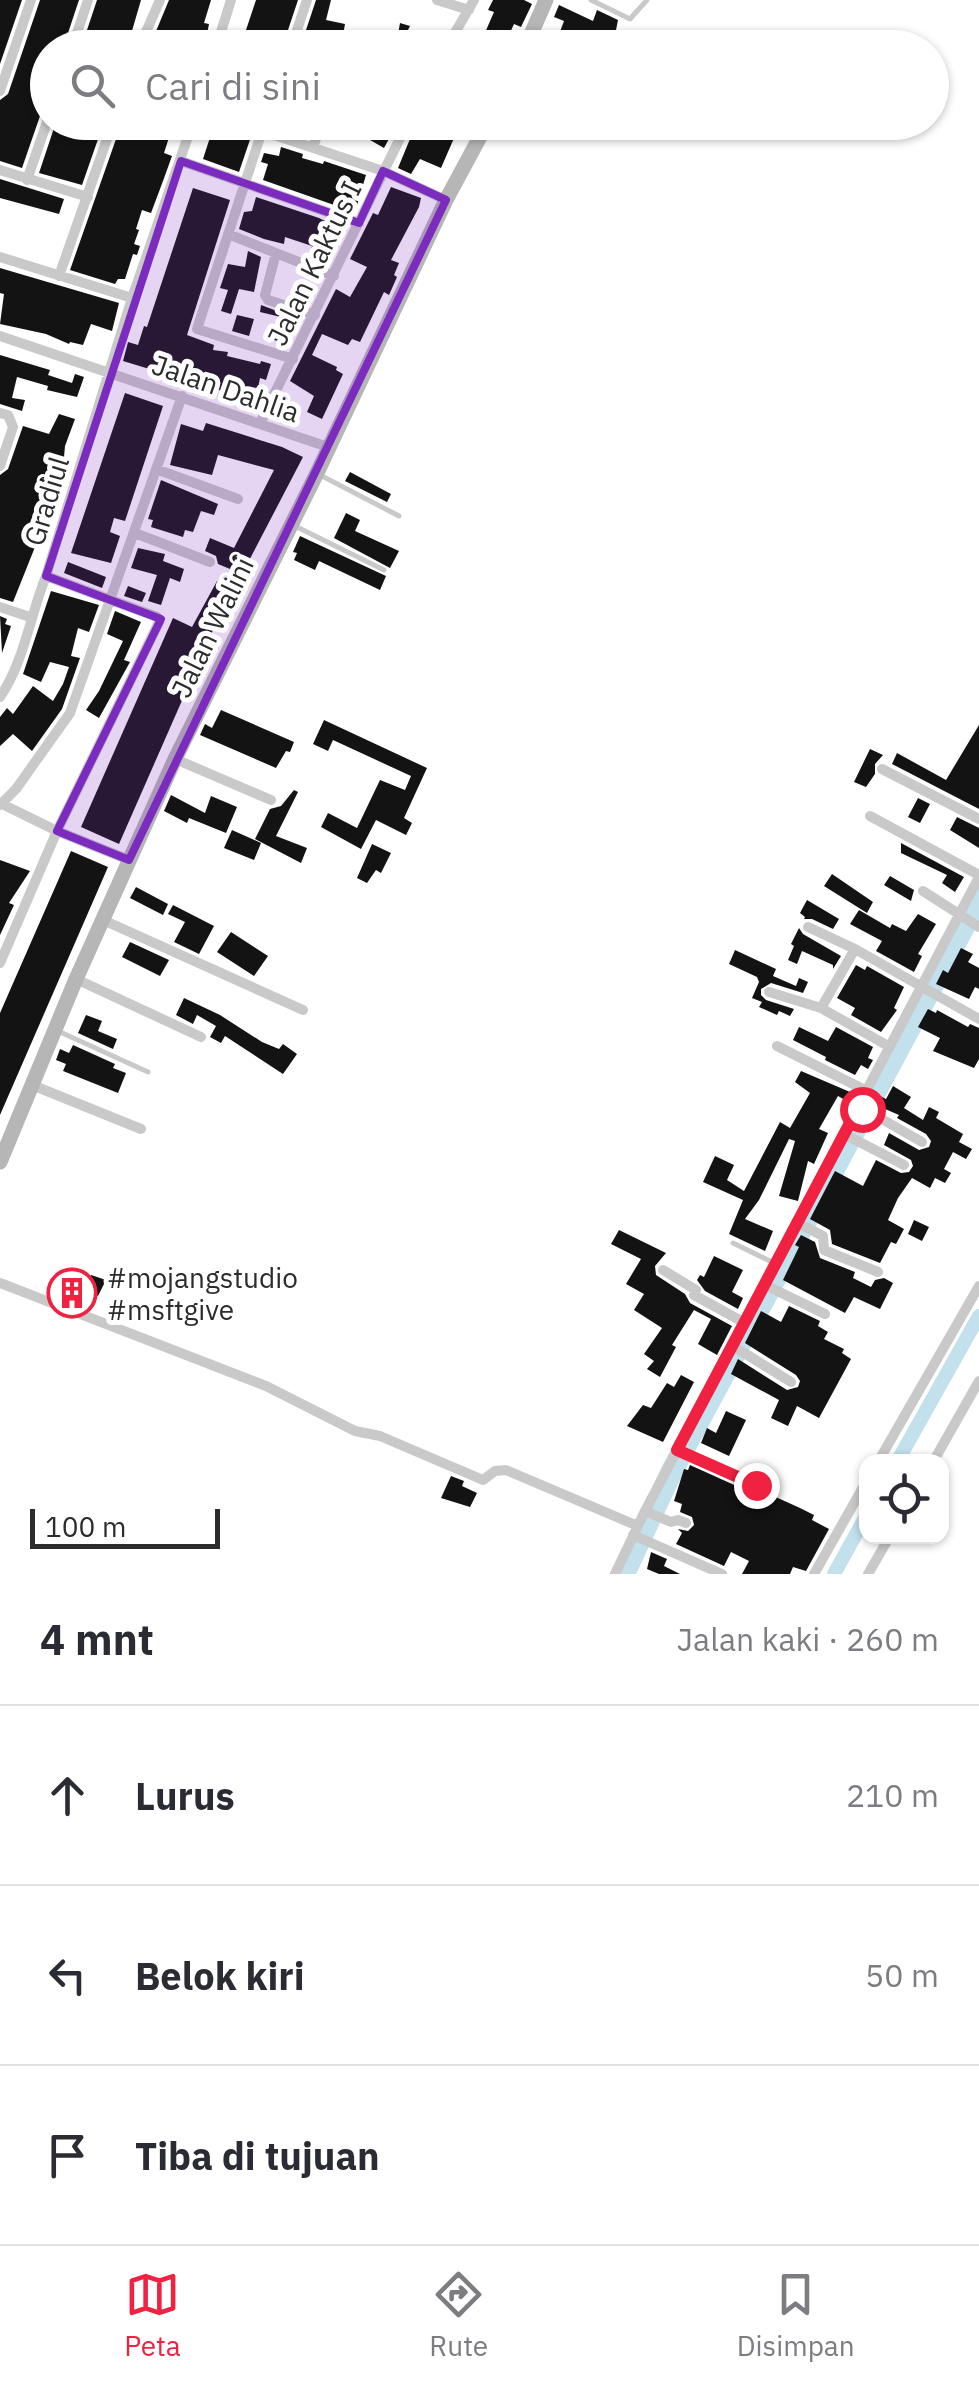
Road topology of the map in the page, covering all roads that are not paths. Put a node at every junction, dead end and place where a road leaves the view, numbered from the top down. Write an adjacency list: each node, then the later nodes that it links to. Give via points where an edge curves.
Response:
1 (31, 0): 17 (street)
2 (88, 0): 11 (street)
3 (160, 0): 12 (street)
4 (232, 0): 13 (street)
5 (308, 0): 14 (street)
6 (437, 0): 10 (street)
7 (546, 0): 16 (street)
8 (592, 0): 9 (lane, via 630,19)
9 (647, 0)
10 (472, 5): 15 (street)
11 (78, 30)
12 (146, 30)
13 (222, 30)
14 (297, 30)
15 (457, 30)
16 (533, 30)
17 (0, 91)
18 (40, 140): 30 (street)
19 (106, 140): 32 (street)
20 (187, 140): 27 (street, Gradiul)
21 (260, 140): 31 (street)
22 (296, 140): 26 (street)
23 (316, 140): 26 (street)
24 (399, 140): 29 (street, Jalan Kaktus I)
25 (478, 140): 33 (street, Jalan Walini)
26 (313, 147): 29 (street)
27 (181, 161): 31 (street); 40 (street, Gradiul)
28 (0, 170): 30 (street)
29 (383, 171): 33 (street); 34 (street, Jalan Kaktus I)
30 (26, 180): 32 (street)
31 (247, 184): 34 (street); 35 (street)
32 (88, 197): 38 (street)
33 (446, 200): 48 (street, Jalan Walini)
34 (359, 223): 39 (street, Jalan Kaktus I)
35 (228, 234): 36 (street); 43 (street, via 199,332)
36 (276, 253): 39 (street); 41 (street, via 268,300)
37 (0, 257): 38 (street)
38 (59, 276): 40 (street)
39 (334, 276): 41 (street, Jalan Kaktus I)
40 (132, 298): 44 (street, Gradiul)
41 (315, 315): 43 (street, Jalan Kaktus I)
42 (0, 336): 44 (street, Jalan Dahlia)
43 (293, 359): 47 (street, Jalan Kaktus I)
44 (109, 372): 45 (street, Jalan Dahlia); 58 (street, Gradiul)
45 (182, 396): 47 (street, Jalan Dahlia); 50 (street)
46 (0, 413): 49 (street, via 13,427)
47 (260, 424): 48 (street, Jalan Dahlia)
48 (328, 446): 51 (street, Jalan Walini)
49 (0, 466)
50 (156, 469): 52 (street); 55 (street)
51 (317, 473): 53 (lane); 54 (street, Jalan Walini)
52 (238, 499)
53 (399, 516)
54 (291, 523): 57 (lane); 63 (street, Jalan Walini)
55 (134, 533): 56 (street); 59 (street)
56 (210, 562)
57 (384, 570)
58 (46, 576): 59 (street); 61 (street, Gradiul)
59 (112, 599): 66 (street, via 70,713); 69 (street, via 159,622)
60 (0, 607): 61 (street)
61 (30, 616): 62 (street, Gradiul)
62 (0, 697)
63 (175, 760): 65 (street); 70 (street, Jalan Walini)
64 (882, 769): 68 (street)
65 (271, 800)
66 (1, 804): 69 (street)
67 (870, 816): 71 (street)
68 (979, 820)
69 (57, 831): 70 (street); 77 (street)
70 (129, 860): 73 (street, Jalan Walini)
71 (979, 876): 74 (street)
72 (923, 891): 74 (street)
73 (103, 920): 78 (street, Jalan Walini); 82 (street)
74 (969, 921): 79 (street)
75 (808, 927): 76 (street)
76 (855, 949): 79 (street); 81 (street)
77 (0, 963)
78 (76, 979): 84 (street, Jalan Walini); 85 (street)
79 (926, 988): 83 (street); 87 (street)
80 (769, 992): 81 (street)
81 (822, 1008): 87 (street)
82 (303, 1010)
83 (979, 1018)
84 (56, 1030): 88 (lane); 89 (street, Jalan Walini)
85 (201, 1037)
86 (777, 1046): 90 (street)
87 (890, 1047): 90 (street)
88 (148, 1072)
89 (32, 1086): 92 (street); 95 (street, Jalan Walini)
90 (867, 1091): 91 (street)
91 (863, 1110): 93 (street); 94 (street)
92 (140, 1129)
93 (849, 1137): 96 (street); 97 (street)
94 (922, 1142)
95 (0, 1161)
96 (904, 1165)
97 (802, 1225): 99 (street); 101 (street, via 823,1236 824,1250)
98 (733, 1243): 99 (lane)
99 (777, 1264): 104 (street)
100 (664, 1270): 106 (street)
101 (878, 1272)
102 (0, 1283): 117 (street, via 266,1386 355,1431 468,1475 483,1480 506,1470)
103 (979, 1286): 111 (street)
104 (769, 1287): 105 (street); 106 (street)
105 (825, 1314)
106 (745, 1323): 107 (street)
107 (737, 1348): 109 (street); 110 (street)
108 (979, 1381): 112 (street)
109 (791, 1382)
110 (681, 1452): 113 (street); 115 (street)
111 (883, 1454)
112 (938, 1454)
113 (756, 1485)
114 (859, 1494): 121 (street)
115 (651, 1514): 116 (street); 117 (street)
116 (686, 1522)
117 (639, 1535): 119 (street); 120 (street)
118 (885, 1544): 122 (street)
119 (615, 1574)
120 (722, 1574)
121 (814, 1574)
122 (868, 1574)

